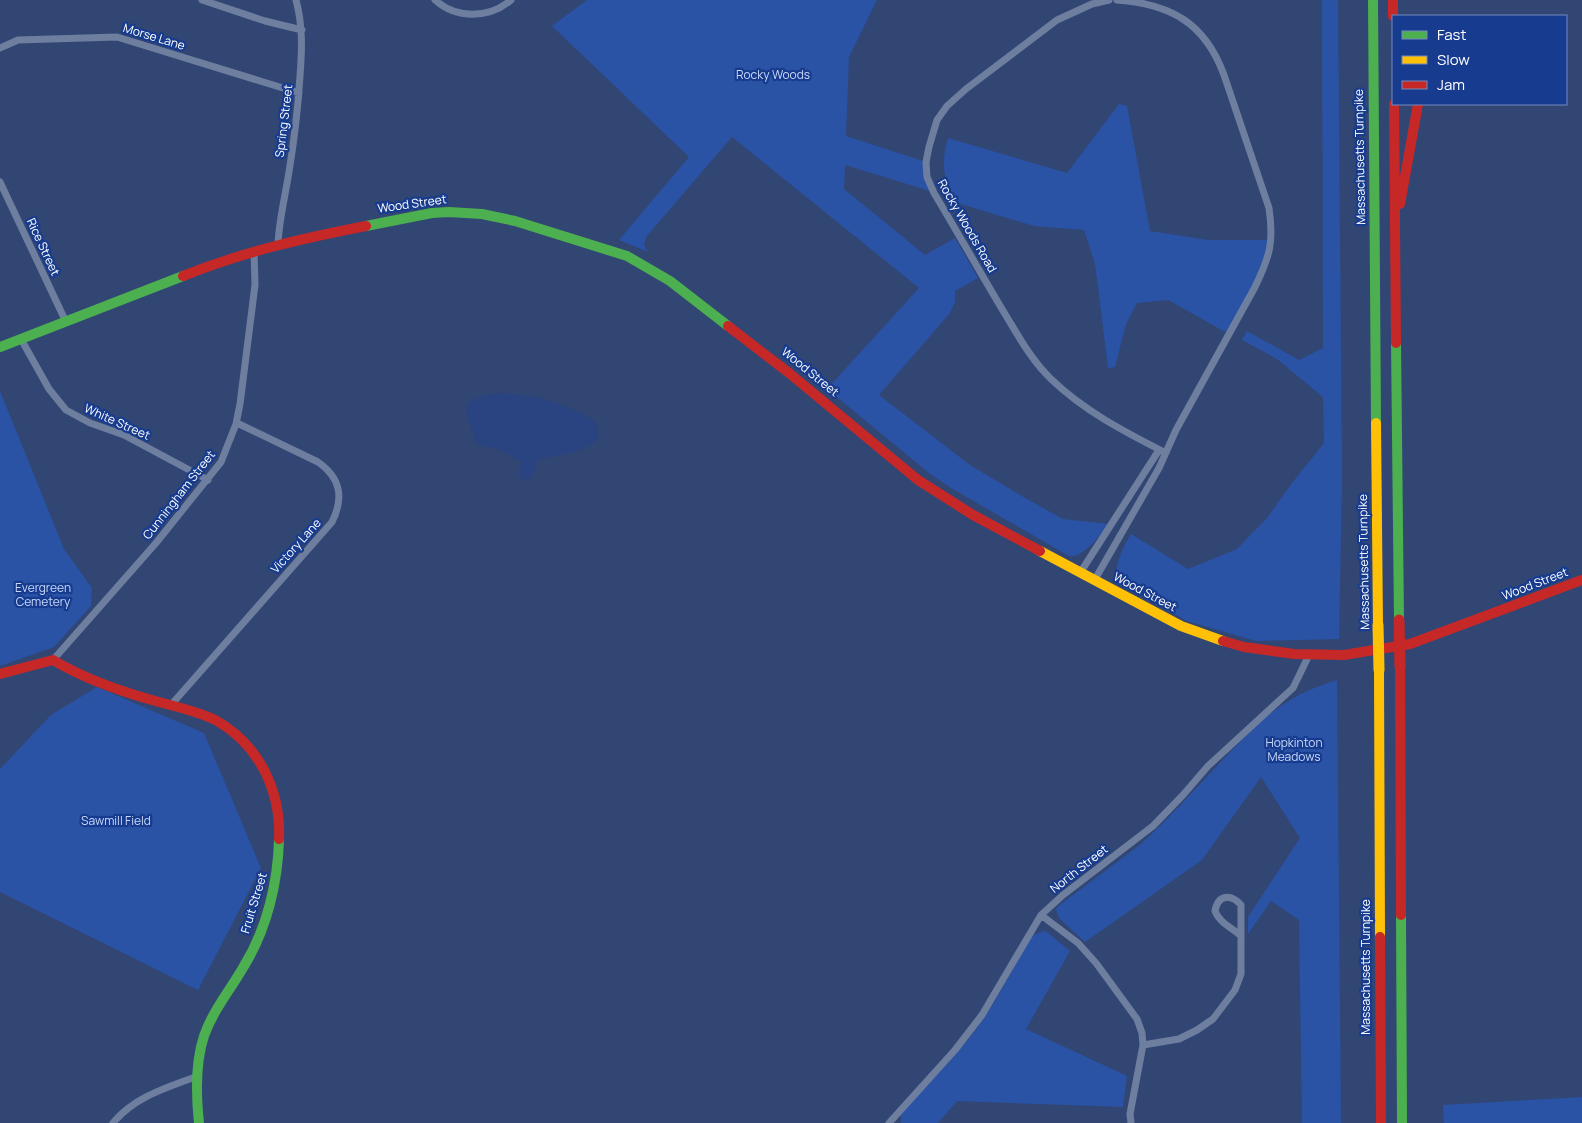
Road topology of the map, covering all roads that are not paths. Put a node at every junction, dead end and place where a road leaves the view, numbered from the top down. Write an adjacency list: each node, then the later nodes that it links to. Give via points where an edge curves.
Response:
1 (202, 0): 10 (street)
2 (296, 0): 10 (street, Spring Street)
3 (435, 0): 4 (street, via 448,10 470,15 492,11)
4 (511, 0)
5 (1109, 0): 23 (street, Rocky Woods Road, via 1057,20 947,106 937,120 929,147 927,177 998,303 1041,368 1079,403)
6 (1117, 0): 23 (street, via 1148,4 1169,12 1185,19 1203,35 1217,56 1224,75 1269,208 1272,231 1265,267)
7 (1373, 0): 40 (main road, Massachusetts Turnpike, bridge)
8 (1393, 0): 9 (main road)
9 (1393, 15)
10 (302, 30): 12 (street, Spring Street)
11 (0, 48): 12 (street, Morse Lane, via 18,40 117,37)
12 (298, 93): 17 (street, Spring Street)
13 (1394, 105): 16 (main road)
14 (1418, 105): 16 (main road)
15 (0, 182): 19 (street, Rice Street)
16 (1395, 231): 41 (main road, bridge)
17 (278, 244): 18 (main road, Wood Street); 25 (main road, Wood Street, via 416,215 449,212 515,221 627,256 670,282 789,372 927,487)
18 (254, 251): 19 (main road, Wood Street); 22 (street, Cunningham Street, via 255,284)
19 (66, 322): 20 (main road, Wood Street)
20 (21, 339): 21 (main road, Wood Street); 24 (street, White Street, via 49,389 66,410 124,435)
21 (0, 347)
22 (237, 423): 24 (street, Cunningham Street, via 226,452); 31 (street, Victory Lane, via 327,468 340,495 340,504 332,522)
23 (1162, 451): 25 (street); 27 (street, via 1159,468)
24 (208, 480): 29 (street, Cunningham Street)
25 (1080, 574): 27 (main road, Wood Street)
26 (1582, 580): 28 (main road, Wood Street, via 1410,644 1344,655)
27 (1094, 581): 28 (main road, Wood Street, via 1166,619 1212,638 1261,650)
28 (1309, 655): 32 (street, North Street, via 1293,688 1208,766 1153,826)
29 (53, 660): 30 (main road); 31 (main road, Fruit Street, via 114,688)
30 (0, 674)
31 (171, 705): 35 (main road, Fruit Street, via 216,720 239,735 269,777 279,819 279,864 270,903 250,956 204,1037)
32 (1041, 914): 34 (street, via 1078,943 1096,963 1137,1019); 38 (street, North Street, via 982,1014 955,1050)
33 (1241, 936): 33 (street, via 1241,905 1235,898 1220,900 1214,911 1221,922); 34 (street, via 1242,974 1235,990 1213,1019 1179,1039)
34 (1143, 1045): 39 (street)
35 (198, 1076): 36 (street, via 144,1097); 37 (main road, Fruit Street)
36 (112, 1123)
37 (199, 1123)
38 (889, 1123)
39 (1131, 1123)
40 (1381, 1123)
41 (1402, 1123)

